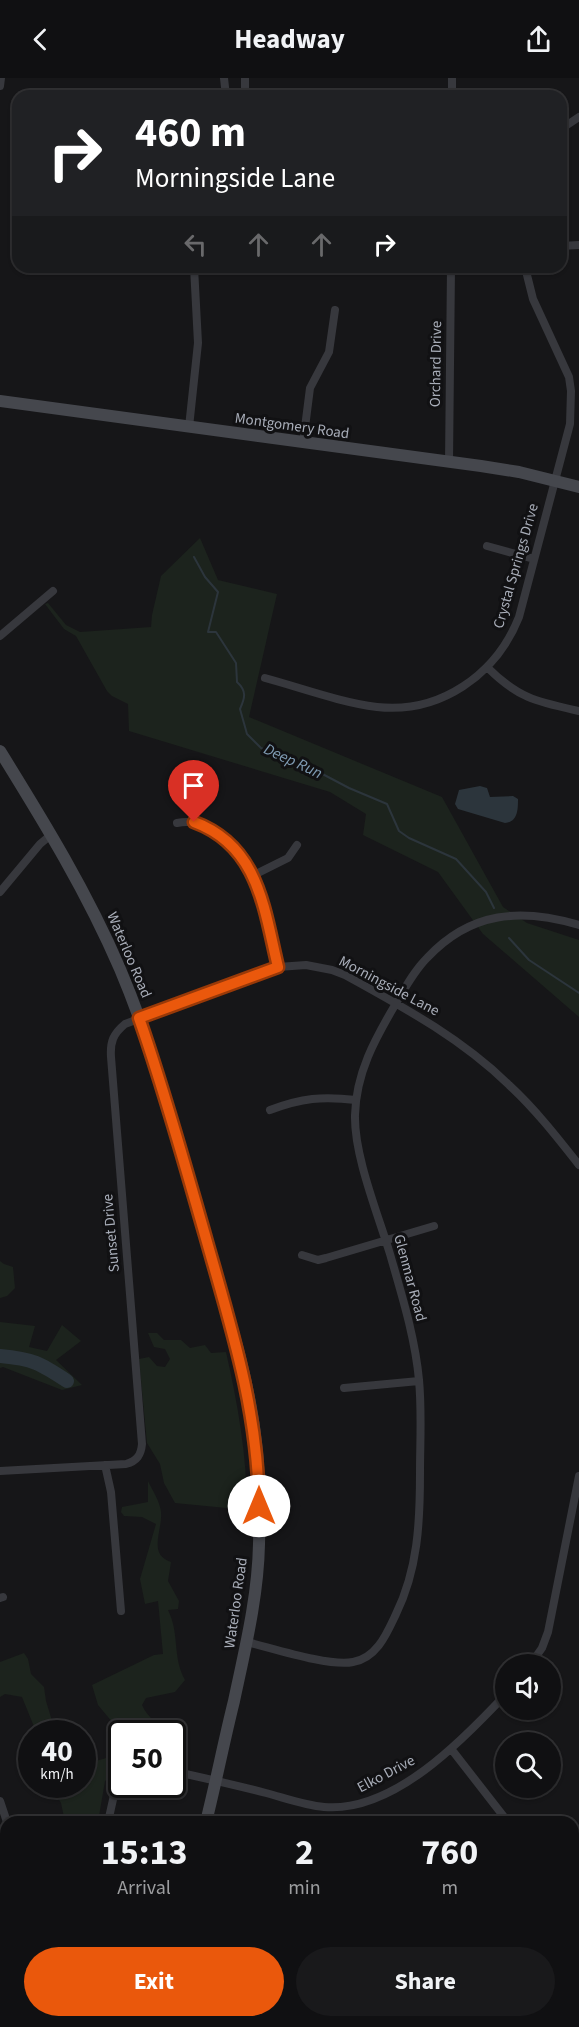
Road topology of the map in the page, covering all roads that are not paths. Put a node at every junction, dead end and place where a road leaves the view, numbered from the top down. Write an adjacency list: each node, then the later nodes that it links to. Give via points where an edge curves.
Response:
1 (1, 78): 2 (street)
2 (0, 86)
3 (194, 273): 8 (street, via 198,343)
4 (451, 273): 10 (street, Orchard Drive)
5 (527, 273): 11 (street, Crystal Springs Drive, via 571,391 570,424)
6 (335, 310): 9 (street, via 329,352 310,388)
7 (0, 401): 8 (main road, Montgomery Road)
8 (189, 427): 9 (main road, Montgomery Road)
9 (303, 443): 10 (main road, Montgomery Road)
10 (449, 462): 11 (main road, Montgomery Road)
11 (555, 481): 12 (main road, Montgomery Road); 14 (street, Crystal Springs Drive)
12 (579, 487)
13 (487, 546): 14 (street)
14 (534, 559): 17 (street, Crystal Springs Drive, via 519,617)
15 (52, 591): 16 (street)
16 (0, 636)
17 (488, 668): 18 (street, Crystal Springs Drive, via 441,698 392,708 349,701); 19 (street, via 527,698)
18 (265, 678)
19 (579, 711)
20 (0, 751): 22 (main road, Waterloo Road)
21 (177, 823): 24 (street, via 194,822 217,833 238,852)
22 (51, 834): 25 (street); 29 (main road, Waterloo Road, via 91,906)
23 (297, 844): 24 (street, via 288,858)
24 (254, 875): 27 (street)
25 (0, 892)
26 (579, 926): 28 (street, Glenmar Road, via 533,915 480,922 446,940 433,952)
27 (278, 967): 28 (street, Morningside Lane, via 306,965 332,970); 29 (street, Morningside Lane)
28 (396, 1004): 30 (street, Glenmar Road, via 364,1063); 32 (street, Morningside Lane, via 484,1062 539,1116)
29 (139, 1018): 38 (street, Sunset Drive, via 118,1030 110,1045 142,1444 138,1459); 42 (main road, Waterloo Road, via 226,1308 251,1411 259,1473 259,1547)
30 (356, 1100): 31 (street, via 318,1097); 34 (street, Glenmar Road, via 357,1138)
31 (270, 1110)
32 (579, 1165)
33 (434, 1227): 34 (street)
34 (386, 1240): 35 (street, via 318,1260); 36 (street, Glenmar Road)
35 (302, 1255)
36 (419, 1381): 37 (street); 42 (street, Glenmar Road, via 420,1524 402,1603 381,1644 364,1658 342,1663)
37 (344, 1388)
38 (105, 1466): 39 (street); 41 (street, via 111,1491)
39 (0, 1471)
40 (579, 1478): 43 (street, via 548,1632)
41 (121, 1611)
42 (247, 1642): 47 (main road, Waterloo Road)
43 (538, 1654)
44 (495, 1705): 45 (street, Elko Drive)
45 (452, 1750): 47 (street, Elko Drive, via 404,1783 353,1805 324,1807); 53 (street)
46 (186, 1774): 47 (street, Elko Drive)
47 (216, 1780): 52 (main road, Waterloo Road)
48 (113, 1798): 51 (street)
49 (0, 1801): 50 (street)
50 (5, 1816)
51 (109, 1816)
52 (208, 1816)
53 (503, 1816)

